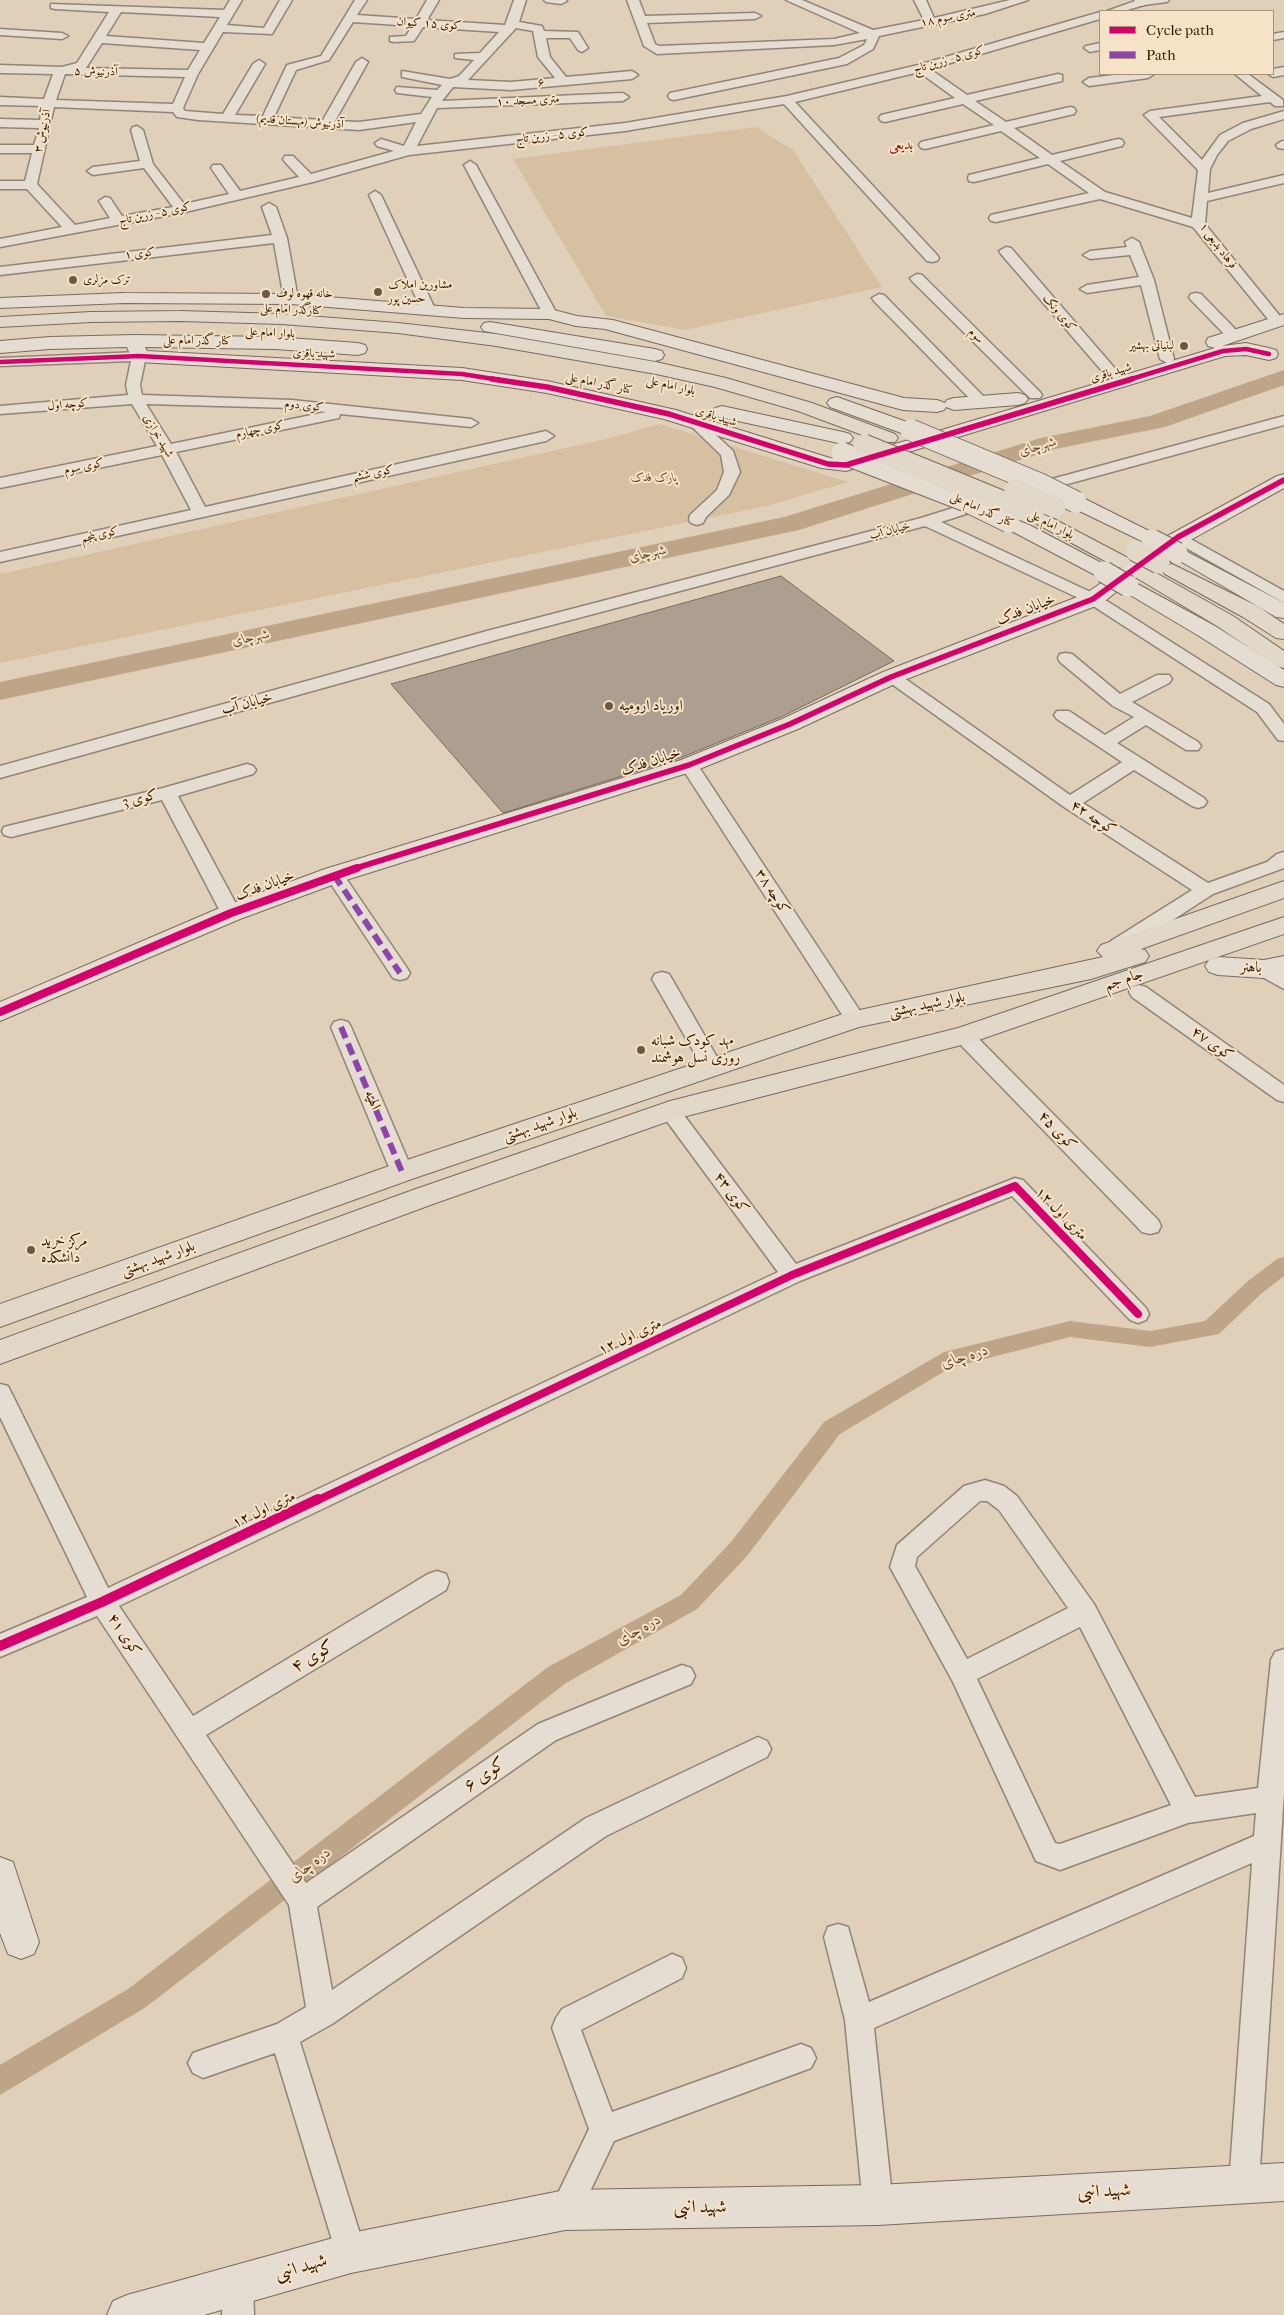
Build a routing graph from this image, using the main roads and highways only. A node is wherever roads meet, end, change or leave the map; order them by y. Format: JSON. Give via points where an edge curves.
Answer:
{"nodes":[{"id":1,"x":0,"y":322,"type":"edge"},
{"id":2,"x":0,"y":334,"type":"edge"},
{"id":3,"x":1128,"y":556,"type":"junction"},
{"id":4,"x":1157,"y":562,"type":"junction"},
{"id":5,"x":1284,"y":633,"type":"edge"},
{"id":6,"x":1284,"y":661,"type":"edge"},
{"id":7,"x":1284,"y":889,"type":"edge"},
{"id":8,"x":1284,"y":909,"type":"edge"},
{"id":9,"x":1284,"y":925,"type":"edge"},
{"id":10,"x":1284,"y":946,"type":"edge"},
{"id":11,"x":1092,"y":980,"type":"junction"},
{"id":12,"x":964,"y":1036,"type":"joint"},
{"id":13,"x":0,"y":1316,"type":"edge"},
{"id":14,"x":0,"y":1352,"type":"edge"}],
"edges":[{"from":1,"to":3,"type":"main road","name":"بلوار امام علی","bridge":true,"via":[[181,316],[282,319],[496,340],[647,366],[719,382],[805,407],[888,438],[1055,507]]},
{"from":2,"to":3,"type":"main road","name":"بلوار امام علی","bridge":true,"via":[[115,329],[259,332],[390,340],[494,353],[645,380],[770,411],[843,445],[864,445]]},
{"from":3,"to":4,"type":"main road","name":"بلوار امام علی","bridge":true},
{"from":4,"to":5,"type":"main road","name":"بلوار امام علی","via":[[1252,612]]},
{"from":4,"to":6,"type":"main road","name":"بلوار امام علی","via":[[1225,621]]},
{"from":7,"to":11,"type":"main road","via":[[1110,950]]},
{"from":8,"to":11,"type":"main road","name":"جام جم"},
{"from":9,"to":11,"type":"main road","name":"جام جم"},
{"from":10,"to":11,"type":"main road","via":[[1139,992]]},
{"from":11,"to":12,"type":"main road","name":"جام جم"},
{"from":11,"to":13,"type":"main road","name":"بلوار شهید بهشتی","via":[[855,1020],[402,1172]]},
{"from":12,"to":14,"type":"main road","name":"بلوار شهید بهشتی","via":[[670,1111],[423,1197]]}]}
